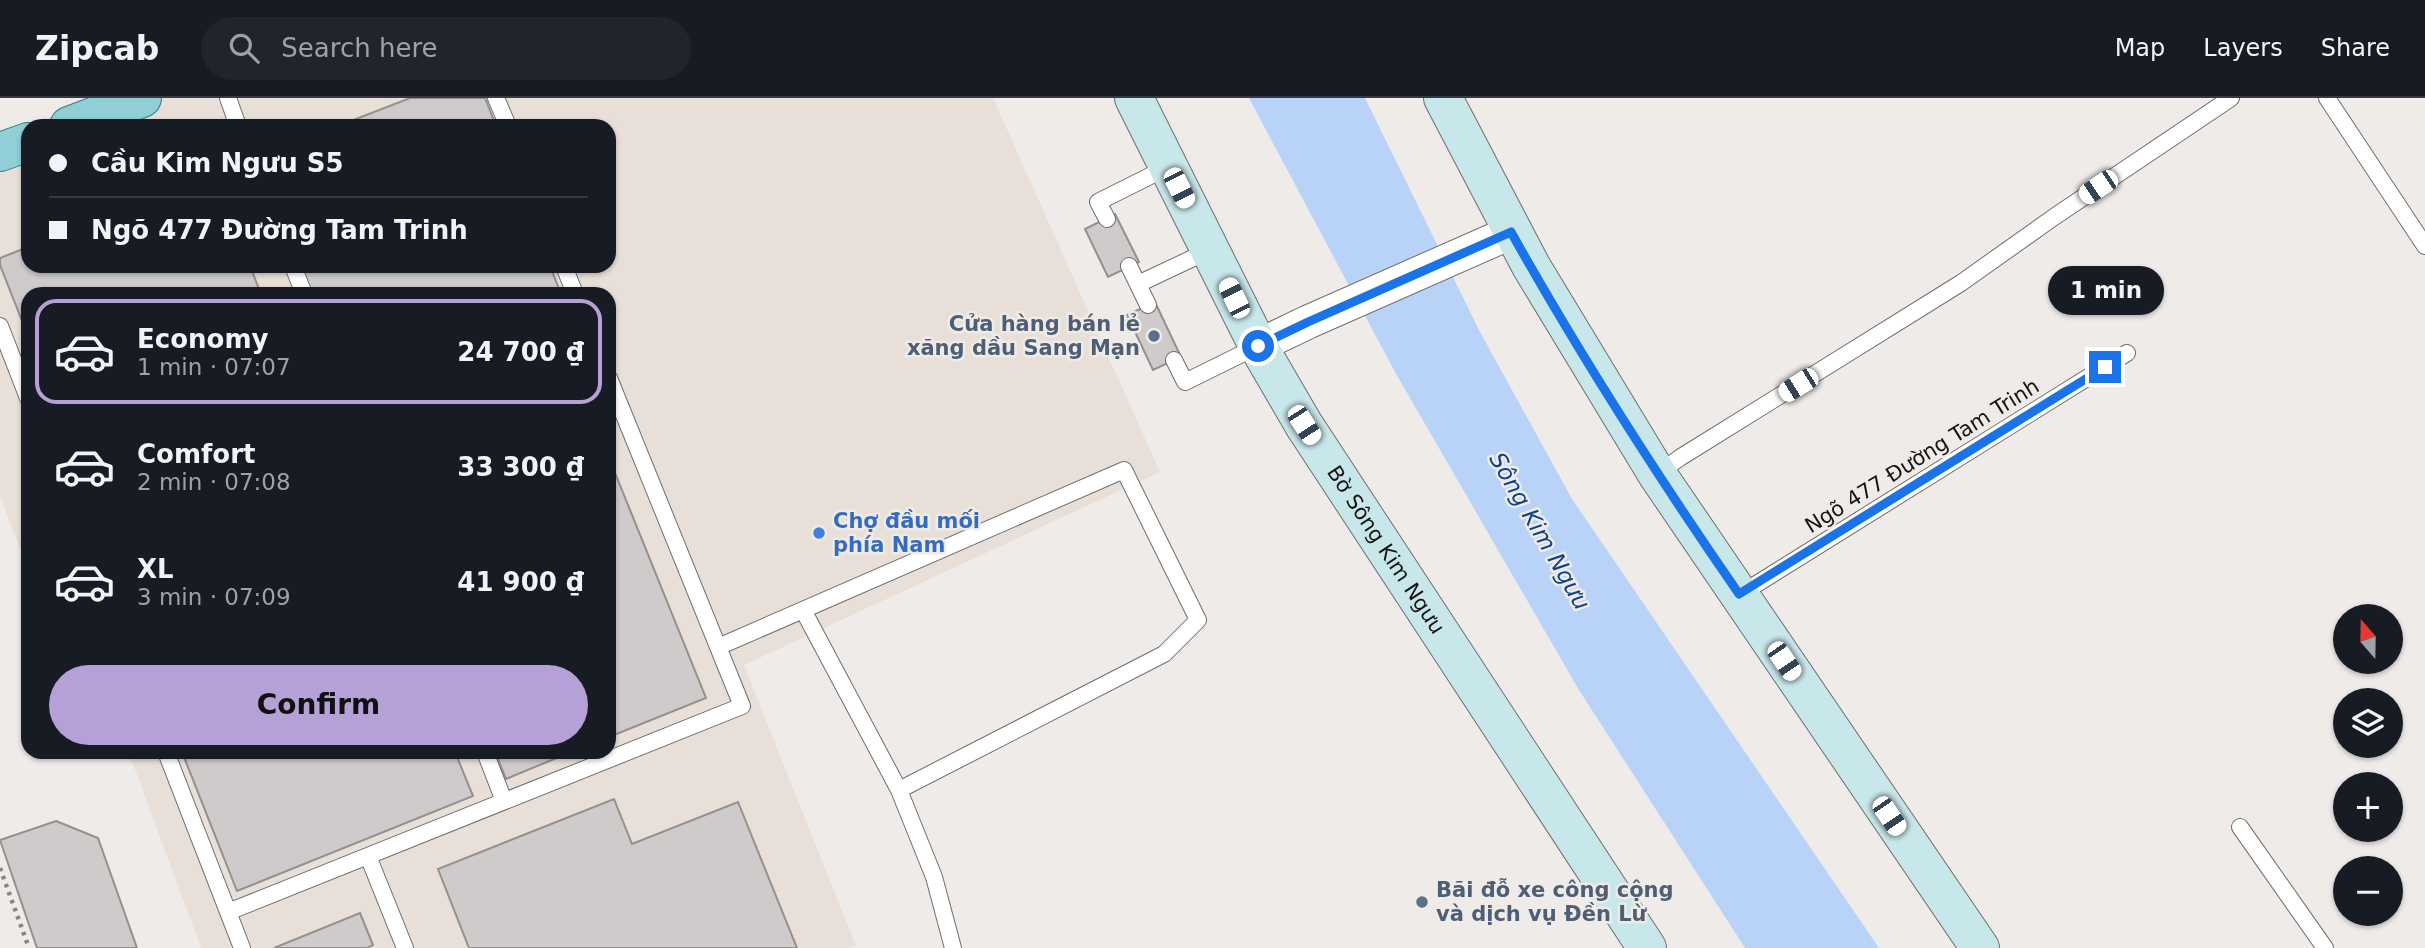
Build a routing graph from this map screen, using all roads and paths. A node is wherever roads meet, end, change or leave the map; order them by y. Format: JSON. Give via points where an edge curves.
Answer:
{"nodes":[{"id":1,"x":142,"y":98,"type":"edge"},
{"id":2,"x":228,"y":98,"type":"edge"},
{"id":3,"x":496,"y":98,"type":"edge"},
{"id":4,"x":1134,"y":98,"type":"edge"},
{"id":5,"x":1443,"y":98,"type":"edge"},
{"id":6,"x":2231,"y":98,"type":"edge"},
{"id":7,"x":2327,"y":98,"type":"edge"},
{"id":8,"x":87,"y":119,"type":"edge"},
{"id":9,"x":236,"y":119,"type":"edge"},
{"id":10,"x":505,"y":119,"type":"edge"},
{"id":11,"x":21,"y":144,"type":"edge"},
{"id":12,"x":0,"y":152,"type":"edge"},
{"id":13,"x":1168,"y":167,"type":"junction"},
{"id":14,"x":1107,"y":219,"type":"dead end"},
{"id":15,"x":1511,"y":232,"type":"junction"},
{"id":16,"x":2425,"y":246,"type":"edge"},
{"id":17,"x":1210,"y":250,"type":"junction"},
{"id":18,"x":1129,"y":266,"type":"dead end"},
{"id":19,"x":1138,"y":284,"type":"junction"},
{"id":20,"x":1148,"y":305,"type":"dead end"},
{"id":21,"x":0,"y":326,"type":"edge"},
{"id":22,"x":1258,"y":346,"type":"junction"},
{"id":23,"x":2127,"y":353,"type":"dead end"},
{"id":24,"x":1174,"y":360,"type":"dead end"},
{"id":25,"x":21,"y":380,"type":"edge"},
{"id":26,"x":616,"y":395,"type":"edge"},
{"id":27,"x":1657,"y":474,"type":"junction"},
{"id":28,"x":1739,"y":594,"type":"junction"},
{"id":29,"x":803,"y":610,"type":"junction"},
{"id":30,"x":718,"y":647,"type":"junction"},
{"id":31,"x":616,"y":756,"type":"edge"},
{"id":32,"x":169,"y":759,"type":"edge"},
{"id":33,"x":488,"y":759,"type":"edge"},
{"id":34,"x":609,"y":759,"type":"edge"},
{"id":35,"x":899,"y":790,"type":"junction"},
{"id":36,"x":504,"y":801,"type":"junction"},
{"id":37,"x":2240,"y":827,"type":"dead end"},
{"id":38,"x":368,"y":856,"type":"junction"},
{"id":39,"x":0,"y":868,"type":"edge"},
{"id":40,"x":228,"y":912,"type":"junction"},
{"id":41,"x":29,"y":948,"type":"edge"},
{"id":42,"x":242,"y":948,"type":"edge"},
{"id":43,"x":405,"y":948,"type":"edge"},
{"id":44,"x":953,"y":948,"type":"edge"},
{"id":45,"x":1647,"y":948,"type":"edge"},
{"id":46,"x":1980,"y":948,"type":"edge"},
{"id":47,"x":2325,"y":948,"type":"edge"}],
"edges":[{"from":1,"to":8,"type":"main road"},
{"from":2,"to":9,"type":"lane"},
{"from":3,"to":10,"type":"lane"},
{"from":4,"to":13,"type":"main road","name":"Bờ Sông Kim Ngưu"},
{"from":5,"to":15,"type":"main road"},
{"from":6,"to":27,"type":"lane","via":[[1961,283]]},
{"from":7,"to":16,"type":"lane"},
{"from":11,"to":12,"type":"main road"},
{"from":13,"to":14,"type":"lane","via":[[1098,202]]},
{"from":13,"to":17,"type":"main road","name":"Bờ Sông Kim Ngưu"},
{"from":15,"to":22,"type":"street"},
{"from":15,"to":27,"type":"main road"},
{"from":17,"to":19,"type":"lane"},
{"from":17,"to":22,"type":"main road","name":"Bờ Sông Kim Ngưu"},
{"from":18,"to":19,"type":"lane"},
{"from":19,"to":20,"type":"lane"},
{"from":21,"to":25,"type":"lane"},
{"from":22,"to":24,"type":"lane","via":[[1185,383]]},
{"from":22,"to":45,"type":"main road","name":"Bờ Sông Kim Ngưu","via":[[1304,425]]},
{"from":23,"to":28,"type":"lane","name":"Ngõ 477 Đường Tam Trinh"},
{"from":26,"to":30,"type":"lane"},
{"from":27,"to":28,"type":"main road"},
{"from":28,"to":46,"type":"main road"},
{"from":29,"to":30,"type":"lane"},
{"from":29,"to":35,"type":"lane"},
{"from":29,"to":35,"type":"lane","via":[[1124,470],[1198,621],[1164,654]]},
{"from":30,"to":31,"type":"lane","via":[[742,706]]},
{"from":32,"to":40,"type":"lane"},
{"from":33,"to":36,"type":"lane"},
{"from":34,"to":36,"type":"lane"},
{"from":35,"to":44,"type":"lane","via":[[934,877]]},
{"from":36,"to":38,"type":"lane"},
{"from":37,"to":47,"type":"lane"},
{"from":38,"to":40,"type":"lane"},
{"from":38,"to":43,"type":"lane"},
{"from":39,"to":41,"type":"path"},
{"from":40,"to":42,"type":"lane"}]}
